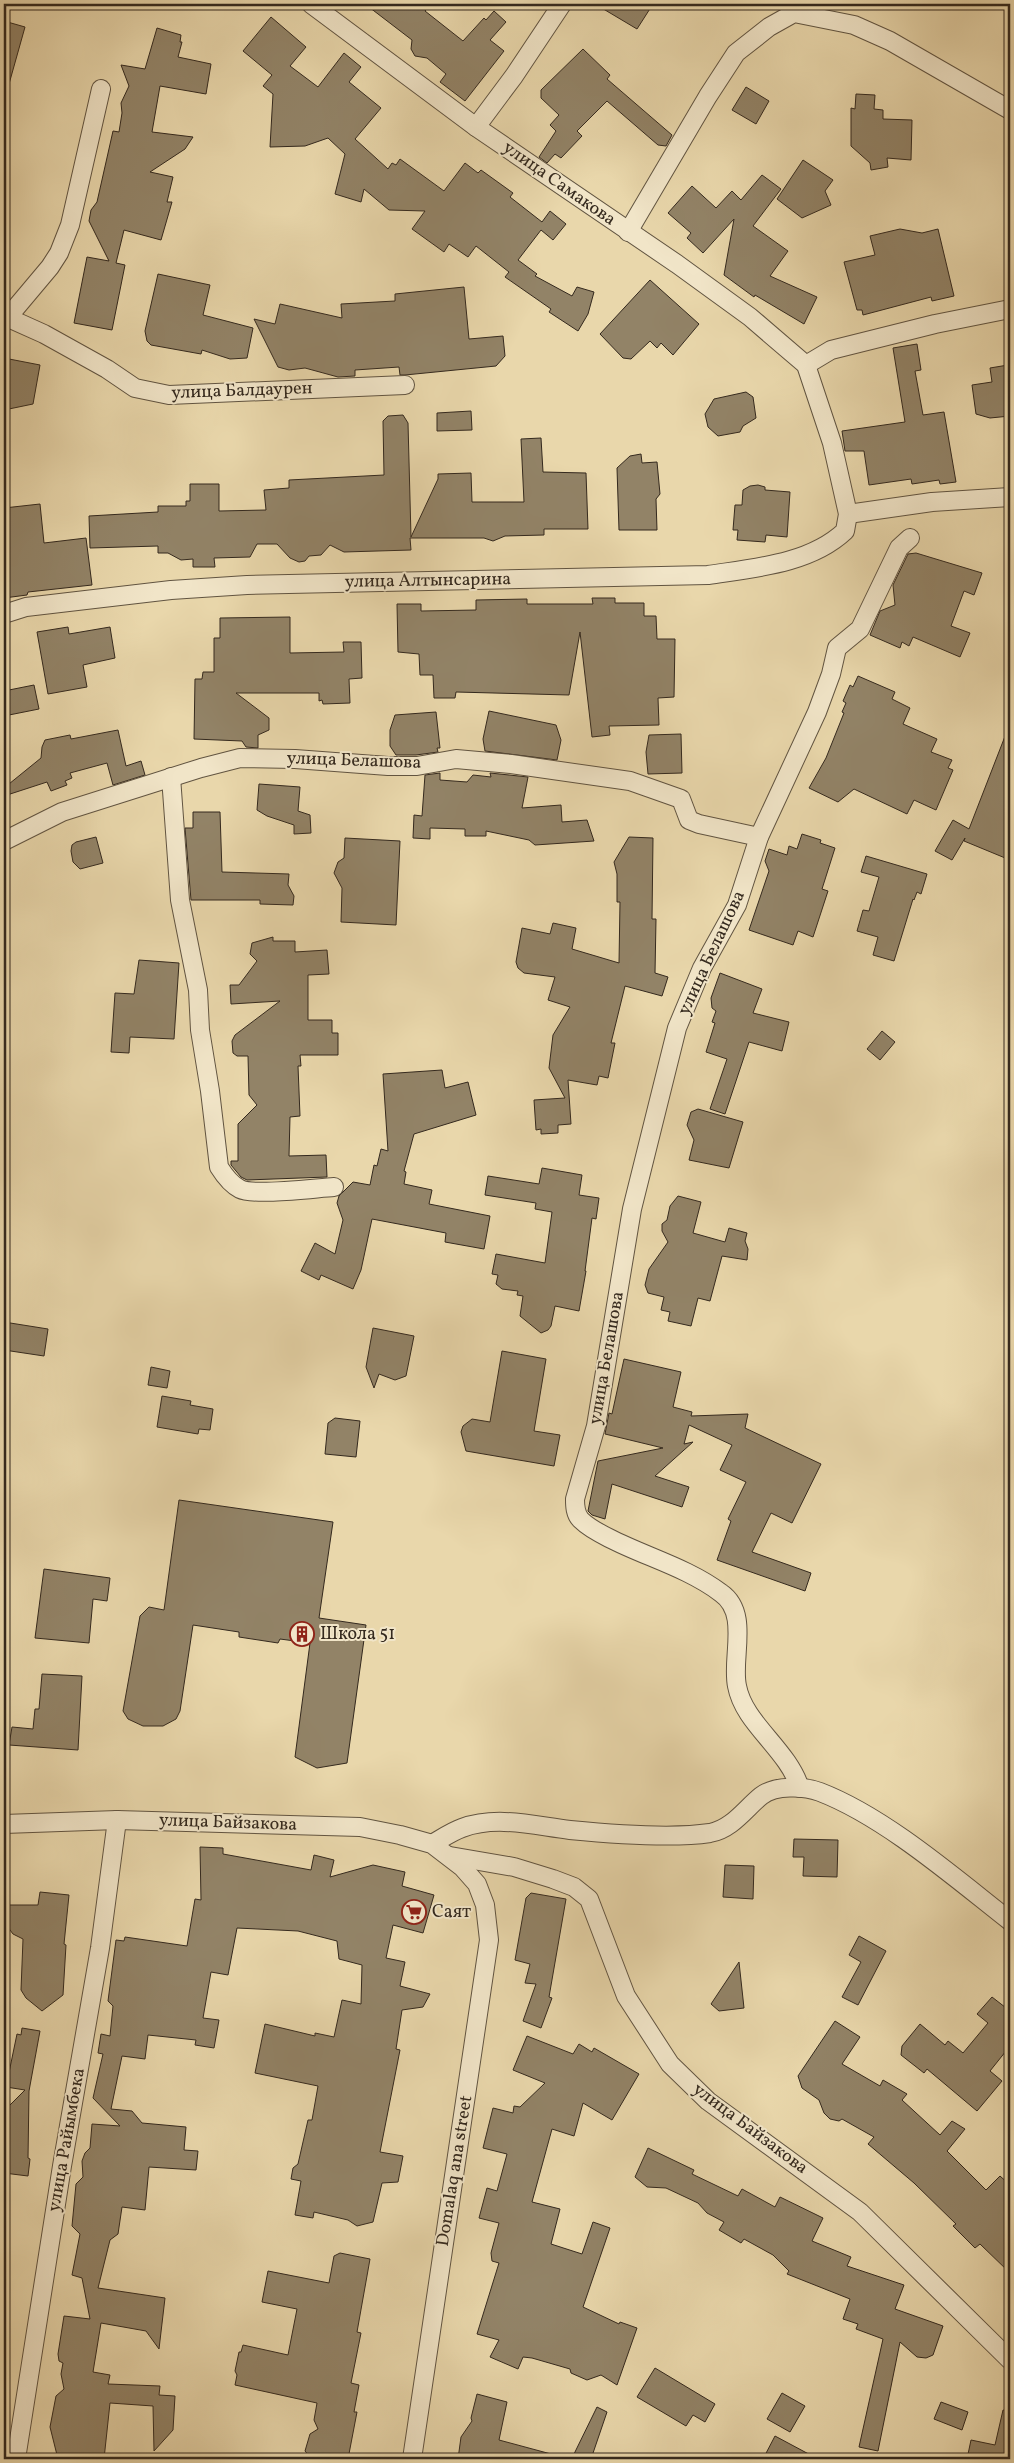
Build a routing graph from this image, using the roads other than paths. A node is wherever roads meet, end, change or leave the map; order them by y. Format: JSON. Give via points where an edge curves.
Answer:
{"nodes":[{"id":1,"x":311,"y":4,"type":"edge"},
{"id":2,"x":562,"y":4,"type":"edge"},
{"id":3,"x":101,"y":89,"type":"dead end"},
{"id":4,"x":1010,"y":110,"type":"edge"},
{"id":5,"x":476,"y":127,"type":"junction"},
{"id":6,"x":628,"y":232,"type":"junction"},
{"id":7,"x":1010,"y":310,"type":"edge"},
{"id":8,"x":6,"y":317,"type":"edge"},
{"id":9,"x":806,"y":365,"type":"junction"},
{"id":10,"x":405,"y":385,"type":"dead end"},
{"id":11,"x":1010,"y":497,"type":"edge"},
{"id":12,"x":847,"y":523,"type":"junction"},
{"id":13,"x":910,"y":538,"type":"dead end"},
{"id":14,"x":4,"y":614,"type":"edge"},
{"id":15,"x":171,"y":778,"type":"junction"},
{"id":16,"x":759,"y":836,"type":"junction"},
{"id":17,"x":4,"y":841,"type":"edge"},
{"id":18,"x":334,"y":1187,"type":"dead end"},
{"id":19,"x":800,"y":1788,"type":"junction"},
{"id":20,"x":117,"y":1820,"type":"junction"},
{"id":21,"x":4,"y":1824,"type":"edge"},
{"id":22,"x":432,"y":1844,"type":"junction"},
{"id":23,"x":448,"y":1855,"type":"junction"},
{"id":24,"x":477,"y":1884,"type":"joint"},
{"id":25,"x":1010,"y":1921,"type":"edge"},
{"id":26,"x":1010,"y":2360,"type":"edge"},
{"id":27,"x":16,"y":2459,"type":"edge"},
{"id":28,"x":412,"y":2459,"type":"edge"}],
"edges":[{"from":1,"to":5,"type":"street","name":"улица Самакова"},
{"from":2,"to":5,"type":"street"},
{"from":3,"to":8,"type":"street","name":"улица Балдаурен","via":[[70,224],[58,253]]},
{"from":4,"to":6,"type":"street","via":[[890,41],[854,25],[794,13],[769,27],[736,53]]},
{"from":5,"to":6,"type":"street","name":"улица Самакова"},
{"from":6,"to":9,"type":"street","name":"улица Самакова","via":[[750,317]]},
{"from":7,"to":9,"type":"street","via":[[935,324],[831,350]]},
{"from":8,"to":10,"type":"street","name":"улица Балдаурен","via":[[52,339],[135,388],[169,395]]},
{"from":9,"to":12,"type":"street","via":[[832,443]]},
{"from":11,"to":12,"type":"street","name":"улица Алтынсарина","via":[[932,502]]},
{"from":12,"to":14,"type":"street","name":"улица Алтынсарина","via":[[821,549],[765,566],[708,575],[247,585],[171,590],[26,607]]},
{"from":13,"to":16,"type":"street","name":"улица Белашова","via":[[899,548],[860,629],[837,648],[817,712]]},
{"from":15,"to":16,"type":"street","name":"улица Белашова","via":[[240,758],[388,766],[417,766],[456,759],[510,764],[630,780],[681,799],[689,820]]},
{"from":15,"to":17,"type":"street","name":"улица Белашова","via":[[62,812]]},
{"from":15,"to":18,"type":"street","via":[[180,900],[198,990],[200,1030],[218,1167],[241,1190]]},
{"from":16,"to":19,"type":"street","name":"улица Белашова","via":[[737,905],[702,968],[677,1028],[632,1208],[596,1426],[575,1509],[579,1519],[592,1529],[635,1552],[702,1580],[724,1594],[733,1606],[738,1648],[736,1686],[745,1708],[795,1772]]},
{"from":19,"to":22,"type":"street","via":[[786,1788],[763,1795],[737,1820],[712,1832],[680,1835],[570,1830],[514,1822],[462,1828]]},
{"from":19,"to":25,"type":"street","via":[[820,1792],[894,1832]]},
{"from":20,"to":21,"type":"street","name":"улица Байзакова"},
{"from":20,"to":22,"type":"street","name":"улица Байзакова","via":[[360,1827]]},
{"from":20,"to":27,"type":"street","name":"улица Райымбека","via":[[100,1948]]},
{"from":22,"to":23,"type":"street","name":"улица Байзакова"},
{"from":23,"to":24,"type":"street","name":"улица Байзакова"},
{"from":23,"to":26,"type":"street","name":"улица Байзакова","via":[[514,1867],[553,1879],[574,1887],[589,1899],[626,1996],[670,2064],[708,2101],[860,2212]]},
{"from":24,"to":28,"type":"street","name":"Domalaq ana street","via":[[485,1905],[488,1940]]}]}
